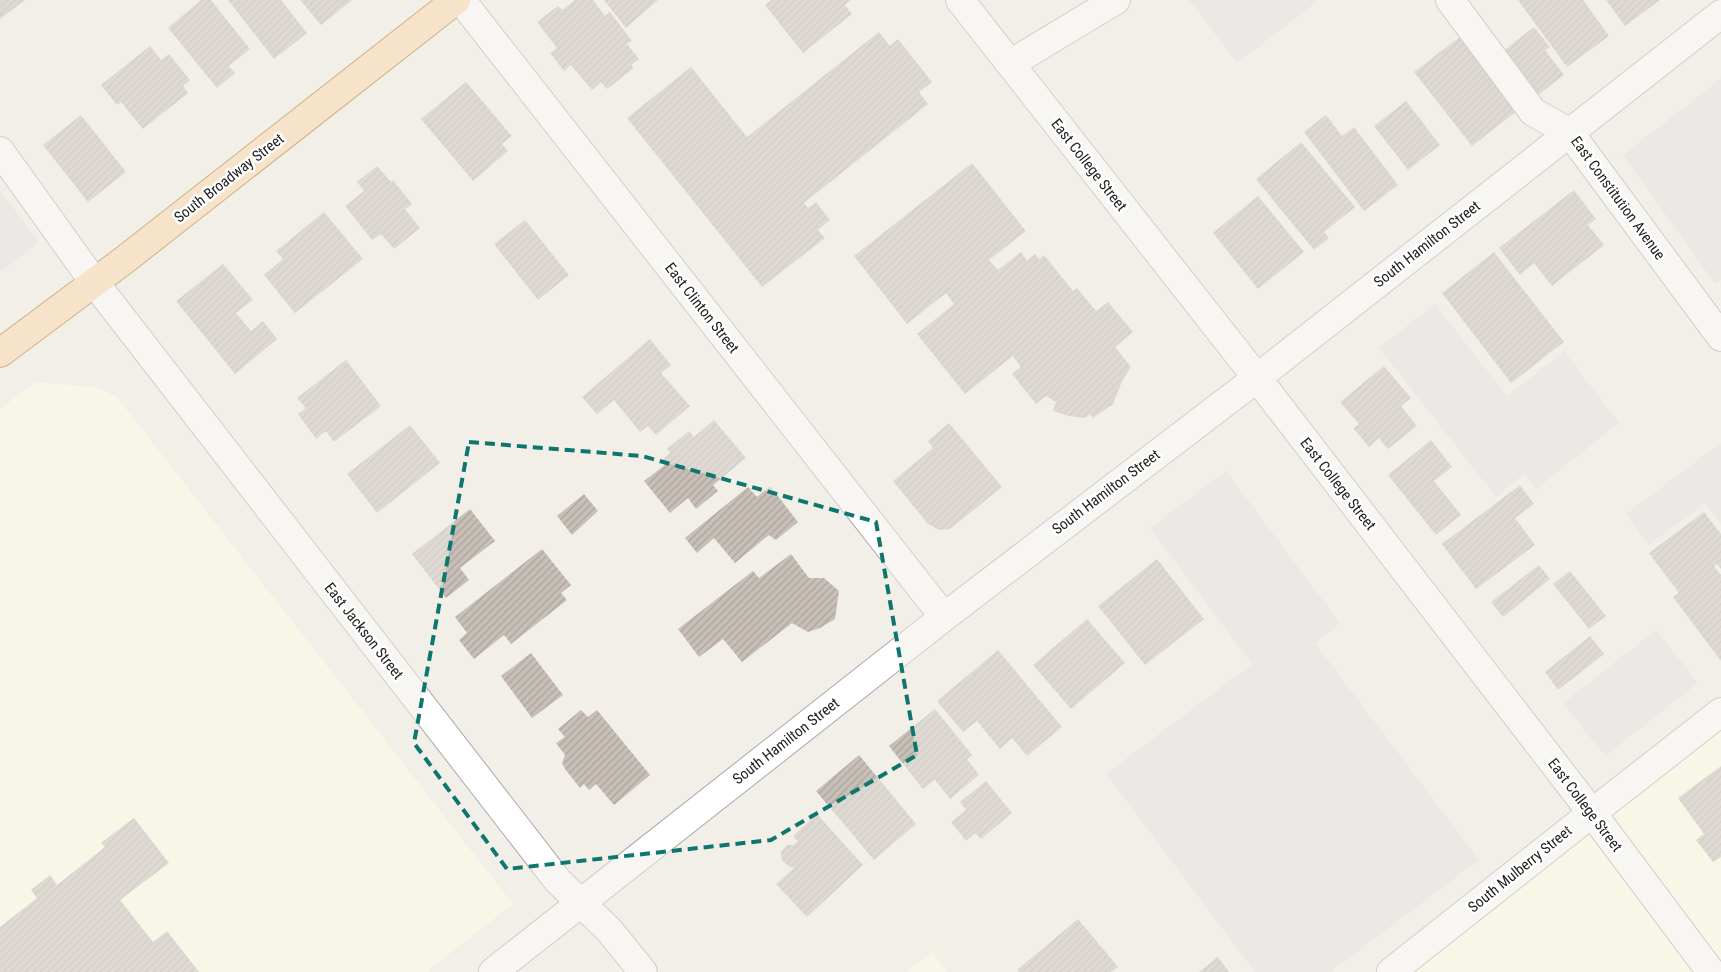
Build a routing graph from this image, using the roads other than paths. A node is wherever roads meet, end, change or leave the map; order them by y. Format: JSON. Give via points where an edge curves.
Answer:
{"nodes":[{"id":1,"x":456,"y":0,"type":"edge"},
{"id":2,"x":461,"y":0,"type":"edge"},
{"id":3,"x":960,"y":0,"type":"edge"},
{"id":4,"x":1116,"y":0,"type":"edge"},
{"id":5,"x":1450,"y":0,"type":"edge"},
{"id":6,"x":1721,"y":14,"type":"edge"},
{"id":7,"x":1010,"y":64,"type":"junction"},
{"id":8,"x":1569,"y":132,"type":"junction"},
{"id":9,"x":0,"y":151,"type":"edge"},
{"id":10,"x":94,"y":282,"type":"junction"},
{"id":11,"x":1721,"y":337,"type":"edge"},
{"id":12,"x":0,"y":353,"type":"edge"},
{"id":13,"x":1257,"y":378,"type":"junction"},
{"id":14,"x":944,"y":617,"type":"junction"},
{"id":15,"x":1721,"y":712,"type":"edge"},
{"id":16,"x":1592,"y":812,"type":"junction"},
{"id":17,"x":581,"y":903,"type":"junction"},
{"id":18,"x":493,"y":972,"type":"edge"},
{"id":19,"x":643,"y":972,"type":"edge"},
{"id":20,"x":1392,"y":972,"type":"edge"},
{"id":21,"x":1711,"y":972,"type":"edge"}],
"edges":[{"from":1,"to":10,"type":"main road","name":"South Broadway Street"},
{"from":2,"to":14,"type":"street","name":"East Clinton Street"},
{"from":3,"to":7,"type":"street","name":"East College Street"},
{"from":4,"to":7,"type":"street"},
{"from":5,"to":8,"type":"street","name":"East Constitution Avenue","via":[[1533,112]]},
{"from":6,"to":8,"type":"street","name":"South Hamilton Street"},
{"from":7,"to":13,"type":"street","name":"East College Street"},
{"from":8,"to":11,"type":"street","name":"East Constitution Avenue"},
{"from":8,"to":13,"type":"street","name":"South Hamilton Street"},
{"from":9,"to":10,"type":"street","name":"East Jackson Street"},
{"from":10,"to":12,"type":"main road","name":"South Broadway Street"},
{"from":10,"to":17,"type":"street","name":"East Jackson Street","via":[[558,881]]},
{"from":13,"to":14,"type":"street","name":"South Hamilton Street"},
{"from":13,"to":16,"type":"street","name":"East College Street"},
{"from":14,"to":17,"type":"street","name":"South Hamilton Street"},
{"from":15,"to":16,"type":"street","name":"South Mulberry Street"},
{"from":16,"to":20,"type":"street","name":"South Mulberry Street"},
{"from":16,"to":21,"type":"street","name":"East College Street"},
{"from":17,"to":18,"type":"street","name":"South Hamilton Street"},
{"from":17,"to":19,"type":"street","name":"East Jackson Street","via":[[609,930]]}]}
